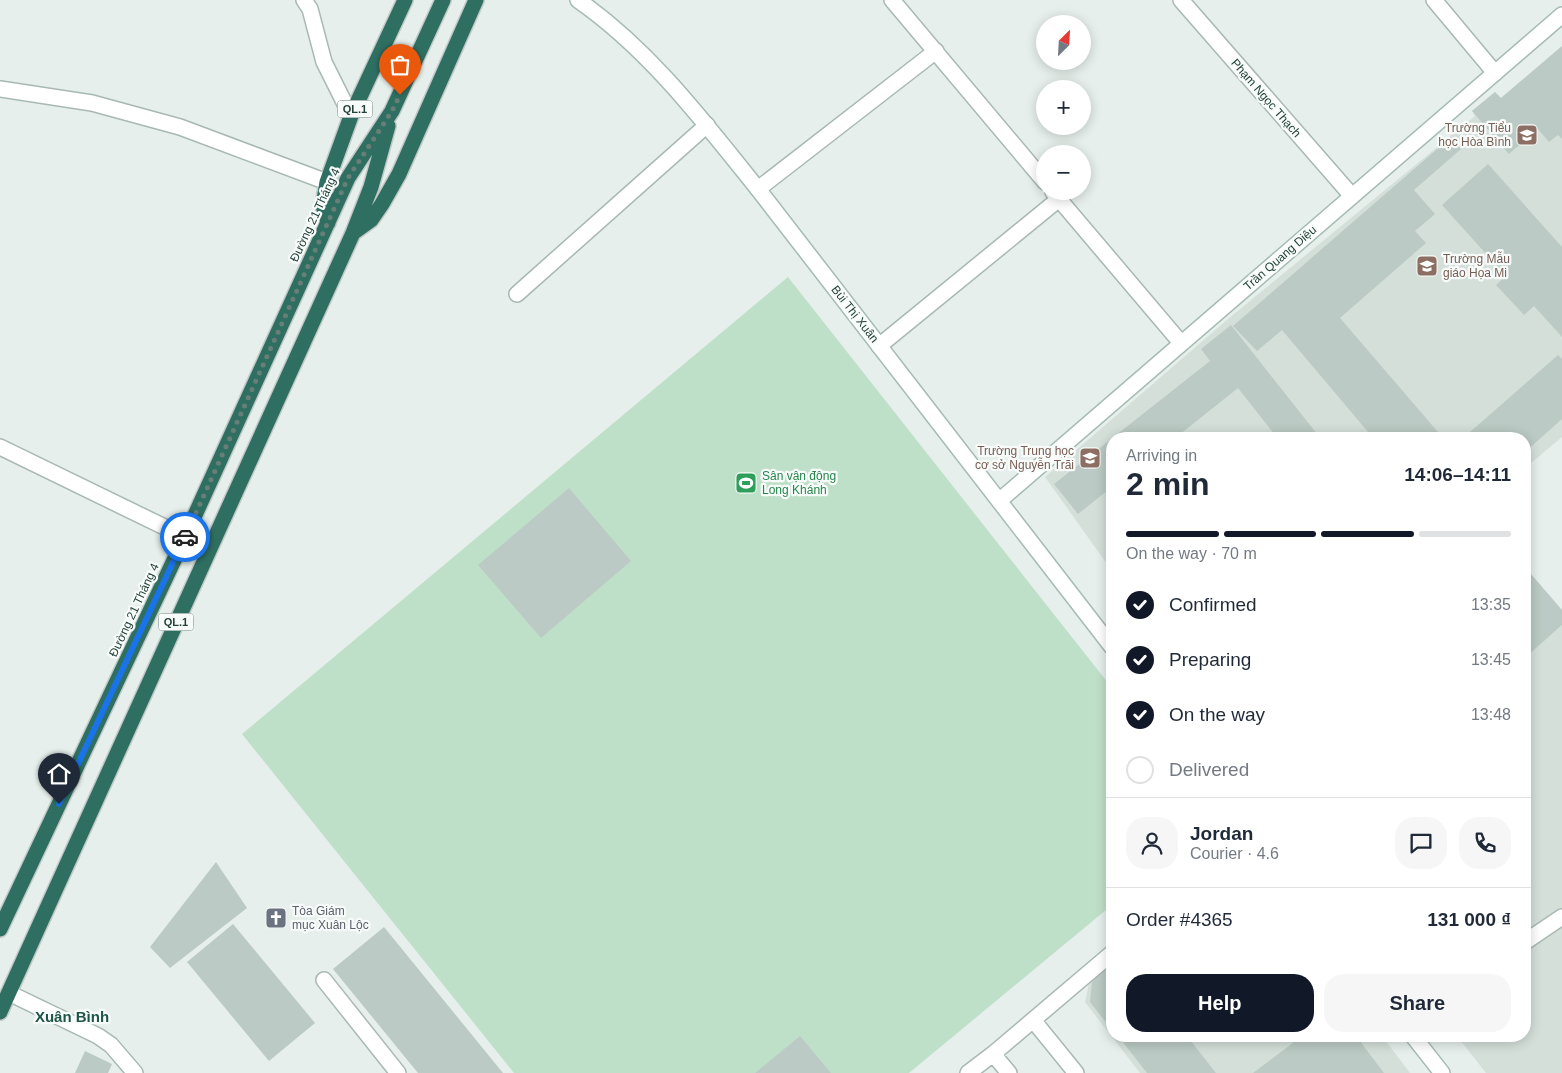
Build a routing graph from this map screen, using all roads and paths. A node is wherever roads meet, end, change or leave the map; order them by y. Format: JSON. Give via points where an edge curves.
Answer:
{"nodes":[{"id":1,"x":304,"y":0,"type":"edge"},
{"id":2,"x":405,"y":0,"type":"edge"},
{"id":3,"x":443,"y":0,"type":"edge"},
{"id":4,"x":476,"y":0,"type":"edge"},
{"id":5,"x":578,"y":0,"type":"edge"},
{"id":6,"x":892,"y":0,"type":"edge"},
{"id":7,"x":1181,"y":0,"type":"edge"},
{"id":8,"x":1434,"y":0,"type":"edge"},
{"id":9,"x":1562,"y":15,"type":"edge"},
{"id":10,"x":936,"y":51,"type":"junction"},
{"id":11,"x":1495,"y":73,"type":"junction"},
{"id":12,"x":0,"y":89,"type":"edge"},
{"id":13,"x":392,"y":111,"type":"junction"},
{"id":14,"x":351,"y":116,"type":"junction"},
{"id":15,"x":707,"y":125,"type":"junction"},
{"id":16,"x":1036,"y":171,"type":"edge"},
{"id":17,"x":327,"y":182,"type":"junction"},
{"id":18,"x":758,"y":189,"type":"junction"},
{"id":19,"x":1352,"y":196,"type":"junction"},
{"id":20,"x":1050,"y":200,"type":"edge"},
{"id":21,"x":1060,"y":200,"type":"edge"},
{"id":22,"x":328,"y":223,"type":"junction"},
{"id":23,"x":352,"y":232,"type":"junction"},
{"id":24,"x":517,"y":294,"type":"dead end"},
{"id":25,"x":1181,"y":344,"type":"junction"},
{"id":26,"x":880,"y":346,"type":"junction"},
{"id":27,"x":0,"y":447,"type":"edge"},
{"id":28,"x":999,"y":501,"type":"junction"},
{"id":29,"x":185,"y":537,"type":"junction"},
{"id":30,"x":1106,"y":639,"type":"edge"},
{"id":31,"x":1562,"y":917,"type":"edge"},
{"id":32,"x":0,"y":929,"type":"edge"},
{"id":33,"x":1531,"y":938,"type":"edge"},
{"id":34,"x":1106,"y":957,"type":"edge"},
{"id":35,"x":324,"y":980,"type":"dead end"},
{"id":36,"x":9,"y":993,"type":"junction"},
{"id":37,"x":0,"y":1012,"type":"edge"},
{"id":38,"x":1033,"y":1020,"type":"junction"},
{"id":39,"x":1418,"y":1042,"type":"edge"},
{"id":40,"x":993,"y":1054,"type":"junction"},
{"id":41,"x":135,"y":1073,"type":"edge"},
{"id":42,"x":398,"y":1073,"type":"edge"},
{"id":43,"x":968,"y":1073,"type":"edge"},
{"id":44,"x":1009,"y":1073,"type":"edge"},
{"id":45,"x":1076,"y":1073,"type":"edge"},
{"id":46,"x":1442,"y":1073,"type":"edge"}],
"edges":[{"from":1,"to":14,"type":"street","via":[[310,9],[324,62]]},
{"from":2,"to":14,"type":"highway","number":"QL.1"},
{"from":3,"to":13,"type":"highway","number":"QL.1"},
{"from":4,"to":23,"type":"highway","via":[[395,181],[371,220]]},
{"from":5,"to":15,"type":"street","name":"Bùi Thị Xuân","via":[[635,46]]},
{"from":6,"to":10,"type":"street"},
{"from":7,"to":19,"type":"street","name":"Phạm Ngọc Thạch"},
{"from":8,"to":11,"type":"street"},
{"from":9,"to":11,"type":"street","name":"Trần Quang Diệu"},
{"from":10,"to":16,"type":"street"},
{"from":10,"to":18,"type":"street"},
{"from":11,"to":19,"type":"street","name":"Trần Quang Diệu"},
{"from":12,"to":17,"type":"street","via":[[92,103],[180,127]]},
{"from":13,"to":22,"type":"highway","name":"Đường 21 Tháng 4","number":"QL.1","via":[[348,178]]},
{"from":13,"to":23,"type":"highway","number":"QL.1","via":[[371,187]]},
{"from":14,"to":17,"type":"highway","number":"QL.1"},
{"from":15,"to":18,"type":"street","name":"Bùi Thị Xuân"},
{"from":15,"to":24,"type":"street"},
{"from":17,"to":22,"type":"highway","number":"QL.1","via":[[324,206]]},
{"from":18,"to":26,"type":"street","name":"Bùi Thị Xuân"},
{"from":19,"to":25,"type":"street","name":"Trần Quang Diệu"},
{"from":20,"to":26,"type":"street"},
{"from":21,"to":25,"type":"street"},
{"from":22,"to":29,"type":"highway","name":"Đường 21 Tháng 4","number":"QL.1"},
{"from":23,"to":36,"type":"highway","number":"QL.1"},
{"from":25,"to":28,"type":"street","name":"Trần Quang Diệu"},
{"from":26,"to":28,"type":"street","name":"Bùi Thị Xuân"},
{"from":27,"to":29,"type":"street"},
{"from":28,"to":30,"type":"street","name":"Bùi Thị Xuân"},
{"from":29,"to":32,"type":"highway","name":"Đường 21 Tháng 4","number":"QL.1"},
{"from":31,"to":33,"type":"street"},
{"from":34,"to":38,"type":"street"},
{"from":35,"to":42,"type":"street"},
{"from":36,"to":37,"type":"highway","number":"QL.1"},
{"from":36,"to":41,"type":"street","via":[[98,1036],[111,1045]]},
{"from":38,"to":40,"type":"street"},
{"from":38,"to":45,"type":"street"},
{"from":39,"to":46,"type":"street"},
{"from":40,"to":43,"type":"street"},
{"from":40,"to":44,"type":"street"}]}
